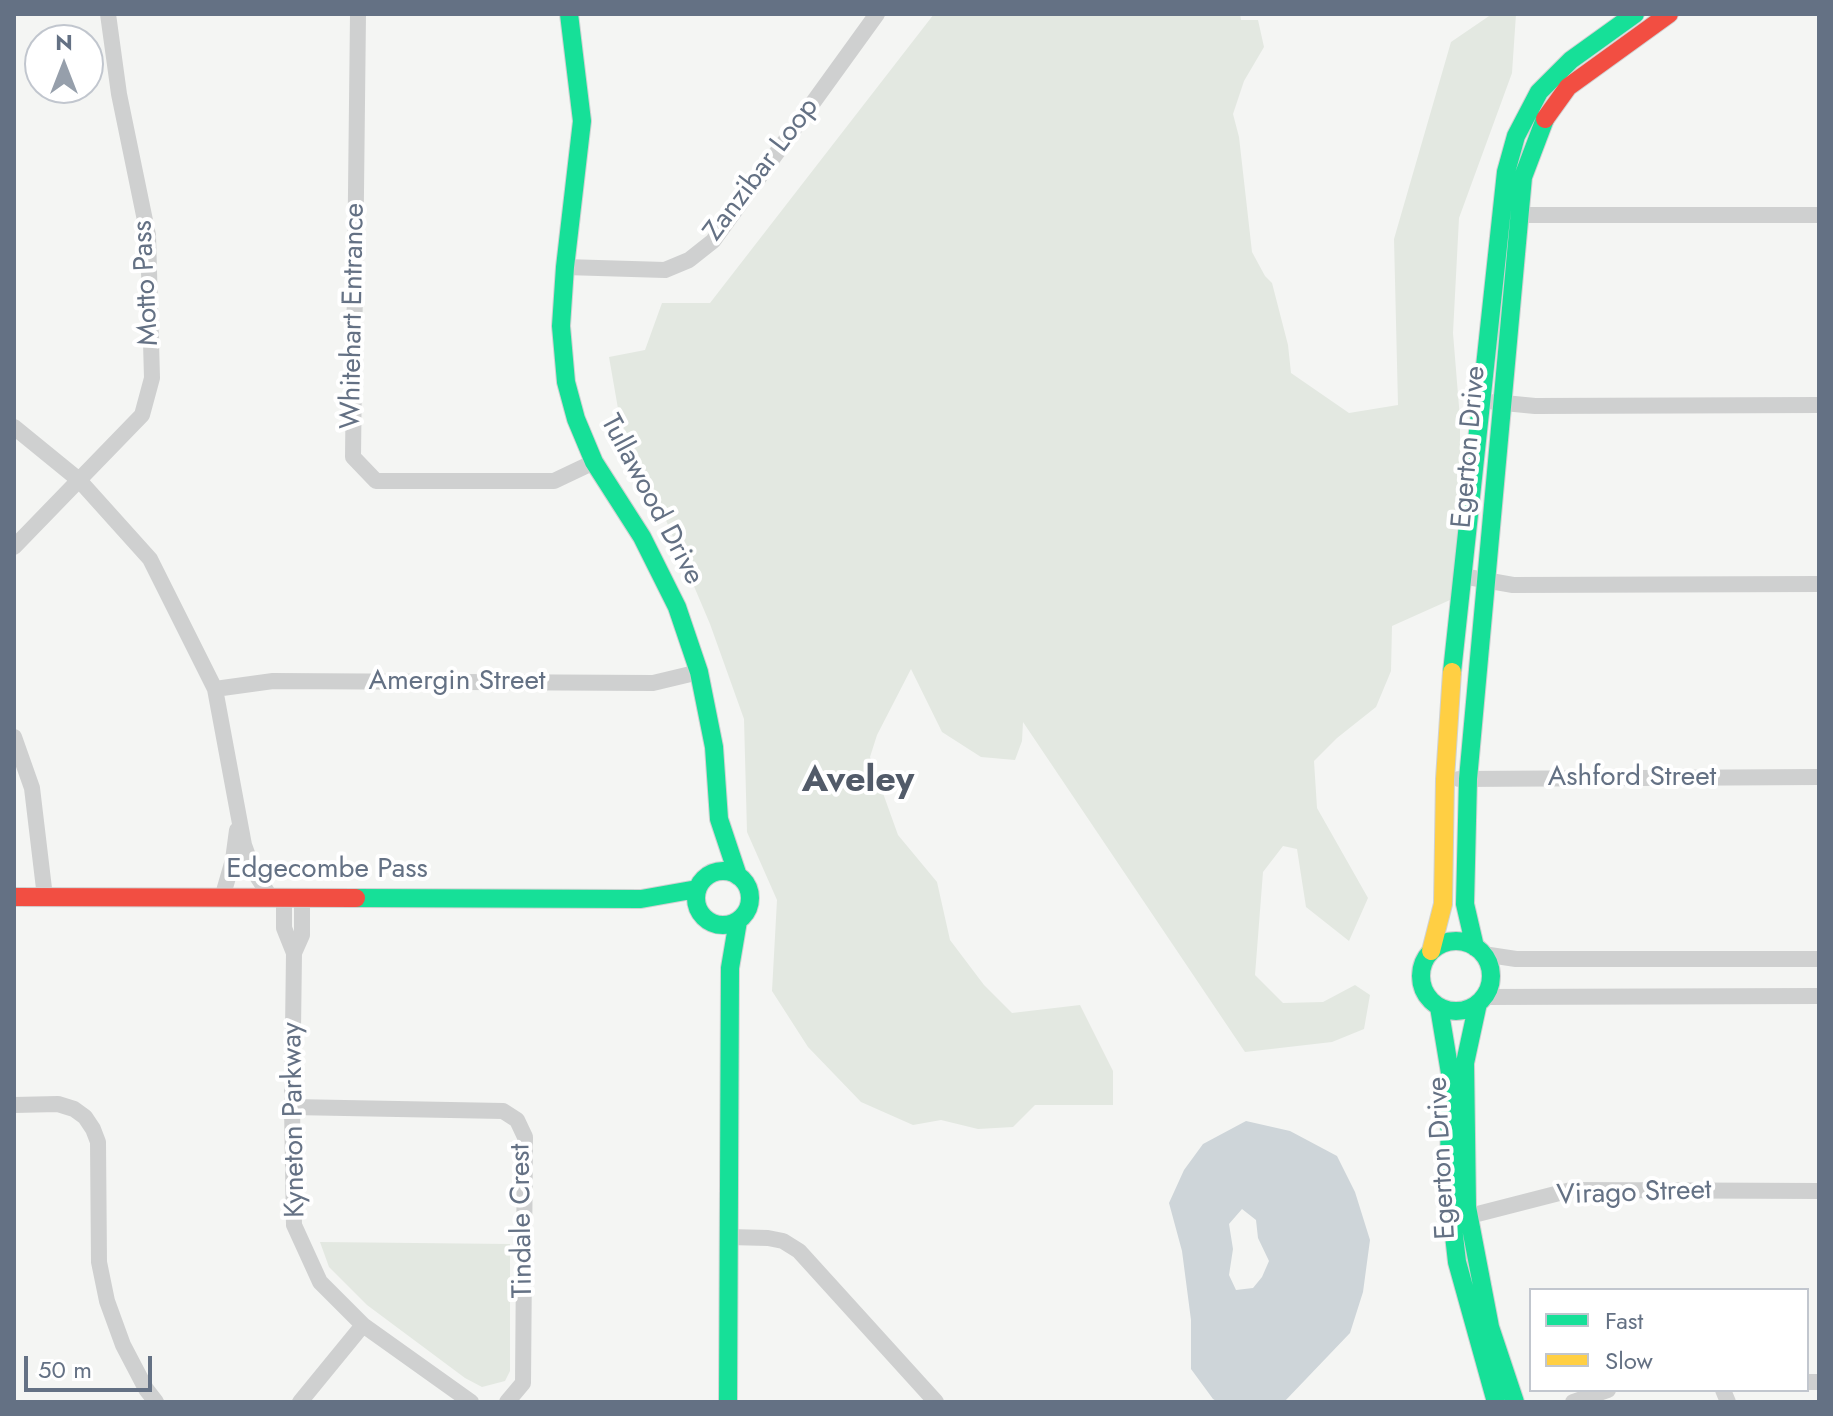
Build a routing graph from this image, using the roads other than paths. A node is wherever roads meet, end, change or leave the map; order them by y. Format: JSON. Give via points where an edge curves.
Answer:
{"nodes":[{"id":1,"x":108,"y":14,"type":"edge"},
{"id":2,"x":358,"y":14,"type":"edge"},
{"id":3,"x":569,"y":14,"type":"edge"},
{"id":4,"x":1635,"y":14,"type":"edge"},
{"id":5,"x":1669,"y":14,"type":"edge"},
{"id":6,"x":872,"y":16,"type":"edge"},
{"id":7,"x":1519,"y":215,"type":"junction"},
{"id":8,"x":1819,"y":215,"type":"edge"},
{"id":9,"x":565,"y":267,"type":"junction"},
{"id":10,"x":1481,"y":400,"type":"junction"},
{"id":11,"x":1502,"y":403,"type":"junction"},
{"id":12,"x":1819,"y":405,"type":"edge"},
{"id":13,"x":14,"y":427,"type":"edge"},
{"id":14,"x":594,"y":462,"type":"junction"},
{"id":15,"x":79,"y":480,"type":"junction"},
{"id":16,"x":14,"y":547,"type":"edge"},
{"id":17,"x":1462,"y":576,"type":"junction"},
{"id":18,"x":1486,"y":581,"type":"junction"},
{"id":19,"x":1819,"y":584,"type":"edge"},
{"id":20,"x":699,"y":672,"type":"junction"},
{"id":21,"x":215,"y":689,"type":"junction"},
{"id":22,"x":14,"y":737,"type":"edge"},
{"id":23,"x":1819,"y":777,"type":"edge"},
{"id":24,"x":1445,"y":779,"type":"junction"},
{"id":25,"x":1468,"y":779,"type":"junction"},
{"id":26,"x":239,"y":817,"type":"junction"},
{"id":27,"x":719,"y":819,"type":"junction"},
{"id":28,"x":710,"y":875,"type":"junction"},
{"id":29,"x":738,"y":876,"type":"junction"},
{"id":30,"x":697,"y":889,"type":"junction"},
{"id":31,"x":14,"y":897,"type":"edge"},
{"id":32,"x":45,"y":897,"type":"junction"},
{"id":33,"x":222,"y":898,"type":"junction"},
{"id":34,"x":286,"y":898,"type":"junction"},
{"id":35,"x":641,"y":899,"type":"junction"},
{"id":36,"x":699,"y":911,"type":"junction"},
{"id":37,"x":738,"y":921,"type":"junction"},
{"id":38,"x":714,"y":924,"type":"junction"},
{"id":39,"x":1479,"y":950,"type":"junction"},
{"id":40,"x":1431,"y":951,"type":"junction"},
{"id":41,"x":1819,"y":959,"type":"edge"},
{"id":42,"x":730,"y":968,"type":"junction"},
{"id":43,"x":1819,"y":996,"type":"edge"},
{"id":44,"x":1481,"y":1000,"type":"junction"},
{"id":45,"x":1439,"y":1007,"type":"junction"},
{"id":46,"x":14,"y":1105,"type":"edge"},
{"id":47,"x":292,"y":1107,"type":"junction"},
{"id":48,"x":1819,"y":1191,"type":"edge"},
{"id":49,"x":1461,"y":1219,"type":"junction"},
{"id":50,"x":729,"y":1237,"type":"junction"},
{"id":51,"x":363,"y":1325,"type":"junction"},
{"id":52,"x":1602,"y":1392,"type":"edge"},
{"id":53,"x":156,"y":1402,"type":"edge"},
{"id":54,"x":300,"y":1402,"type":"edge"},
{"id":55,"x":471,"y":1402,"type":"edge"},
{"id":56,"x":507,"y":1402,"type":"edge"},
{"id":57,"x":728,"y":1402,"type":"edge"},
{"id":58,"x":936,"y":1402,"type":"edge"},
{"id":59,"x":1496,"y":1402,"type":"edge"},
{"id":60,"x":1515,"y":1402,"type":"edge"},
{"id":61,"x":1573,"y":1402,"type":"edge"}],
"edges":[{"from":1,"to":15,"type":"street","name":"Motto Pass","via":[[148,235],[152,378],[142,415]]},
{"from":2,"to":14,"type":"street","name":"Whitehart Entrance","via":[[353,457],[376,481],[554,481]]},
{"from":3,"to":9,"type":"street","name":"Tullawood Drive","via":[[582,121]]},
{"from":4,"to":10,"type":"street","name":"Egerton Drive","via":[[1571,60],[1539,92],[1516,136],[1506,172]]},
{"from":5,"to":7,"type":"street","name":"Egerton Drive","via":[[1568,87],[1542,124],[1523,177]]},
{"from":6,"to":9,"type":"street","name":"Zanzibar Loop","via":[[713,241],[665,270]]},
{"from":7,"to":8,"type":"street"},
{"from":7,"to":11,"type":"street","name":"Egerton Drive"},
{"from":9,"to":14,"type":"street","name":"Tullawood Drive","via":[[561,326],[566,382]]},
{"from":10,"to":11,"type":"street"},
{"from":10,"to":17,"type":"street","name":"Egerton Drive"},
{"from":11,"to":12,"type":"street"},
{"from":11,"to":18,"type":"street","name":"Egerton Drive"},
{"from":13,"to":15,"type":"street"},
{"from":14,"to":20,"type":"street","name":"Tullawood Drive","via":[[642,537],[677,607]]},
{"from":15,"to":16,"type":"street","name":"Motto Pass"},
{"from":15,"to":21,"type":"street","via":[[150,559]]},
{"from":17,"to":18,"type":"street"},
{"from":17,"to":24,"type":"street","name":"Egerton Drive"},
{"from":18,"to":19,"type":"street"},
{"from":18,"to":25,"type":"street","name":"Egerton Drive"},
{"from":20,"to":21,"type":"street","name":"Amergin Street","via":[[653,683],[273,681]]},
{"from":20,"to":27,"type":"street","name":"Tullawood Drive","via":[[714,747]]},
{"from":21,"to":26,"type":"street"},
{"from":22,"to":32,"type":"street","via":[[32,788]]},
{"from":23,"to":25,"type":"street","name":"Ashford Street"},
{"from":24,"to":25,"type":"street","name":"Ashford Street"},
{"from":24,"to":40,"type":"street","name":"Egerton Drive","via":[[1443,904]]},
{"from":25,"to":39,"type":"street","name":"Egerton Drive","via":[[1465,904]]},
{"from":26,"to":33,"type":"street"},
{"from":26,"to":34,"type":"street","via":[[253,870]]},
{"from":27,"to":28,"type":"street","name":"Tullawood Drive"},
{"from":27,"to":29,"type":"street","name":"Tullawood Drive"},
{"from":28,"to":29,"type":"street","via":[[724,871]]},
{"from":28,"to":30,"type":"street"},
{"from":29,"to":37,"type":"street","via":[[750,898]]},
{"from":30,"to":35,"type":"street","name":"Edgecombe Pass"},
{"from":30,"to":36,"type":"street"},
{"from":31,"to":32,"type":"street","name":"Edgecombe Pass"},
{"from":32,"to":33,"type":"street","name":"Edgecombe Pass"},
{"from":33,"to":34,"type":"street","name":"Edgecombe Pass"},
{"from":34,"to":35,"type":"street","name":"Edgecombe Pass"},
{"from":34,"to":47,"type":"street","name":"Kyneton Parkway","via":[[302,935],[294,953]]},
{"from":35,"to":36,"type":"street","name":"Edgecombe Pass"},
{"from":36,"to":38,"type":"street"},
{"from":37,"to":38,"type":"street"},
{"from":37,"to":42,"type":"street"},
{"from":38,"to":42,"type":"street"},
{"from":39,"to":40,"type":"street","via":[[1452,941]]},
{"from":39,"to":41,"type":"street","via":[[1516,959]]},
{"from":39,"to":44,"type":"street","via":[[1491,971]]},
{"from":40,"to":45,"type":"street","via":[[1421,981]]},
{"from":42,"to":50,"type":"street"},
{"from":43,"to":44,"type":"street"},
{"from":44,"to":45,"type":"street","via":[[1459,1011]]},
{"from":44,"to":49,"type":"street","name":"Egerton Drive","via":[[1465,1063]]},
{"from":45,"to":49,"type":"street","name":"Egerton Drive","via":[[1450,1073],[1449,1191]]},
{"from":46,"to":53,"type":"street","via":[[58,1104],[74,1109],[93,1129],[98,1142],[99,1262],[107,1301],[123,1345]]},
{"from":47,"to":51,"type":"street","name":"Kyneton Parkway","via":[[294,1225],[320,1282]]},
{"from":47,"to":56,"type":"street","name":"Tindale Crest","via":[[503,1111],[517,1120],[525,1137],[523,1383]]},
{"from":48,"to":49,"type":"street","name":"Virago Street","via":[[1571,1190]]},
{"from":49,"to":59,"type":"street","name":"Egerton Drive","via":[[1457,1262]]},
{"from":49,"to":60,"type":"street","name":"Egerton Drive"},
{"from":50,"to":57,"type":"street"},
{"from":50,"to":58,"type":"street","via":[[768,1238],[799,1251]]},
{"from":51,"to":54,"type":"street"},
{"from":51,"to":55,"type":"street","name":"Kyneton Parkway"},
{"from":52,"to":61,"type":"street"}]}
